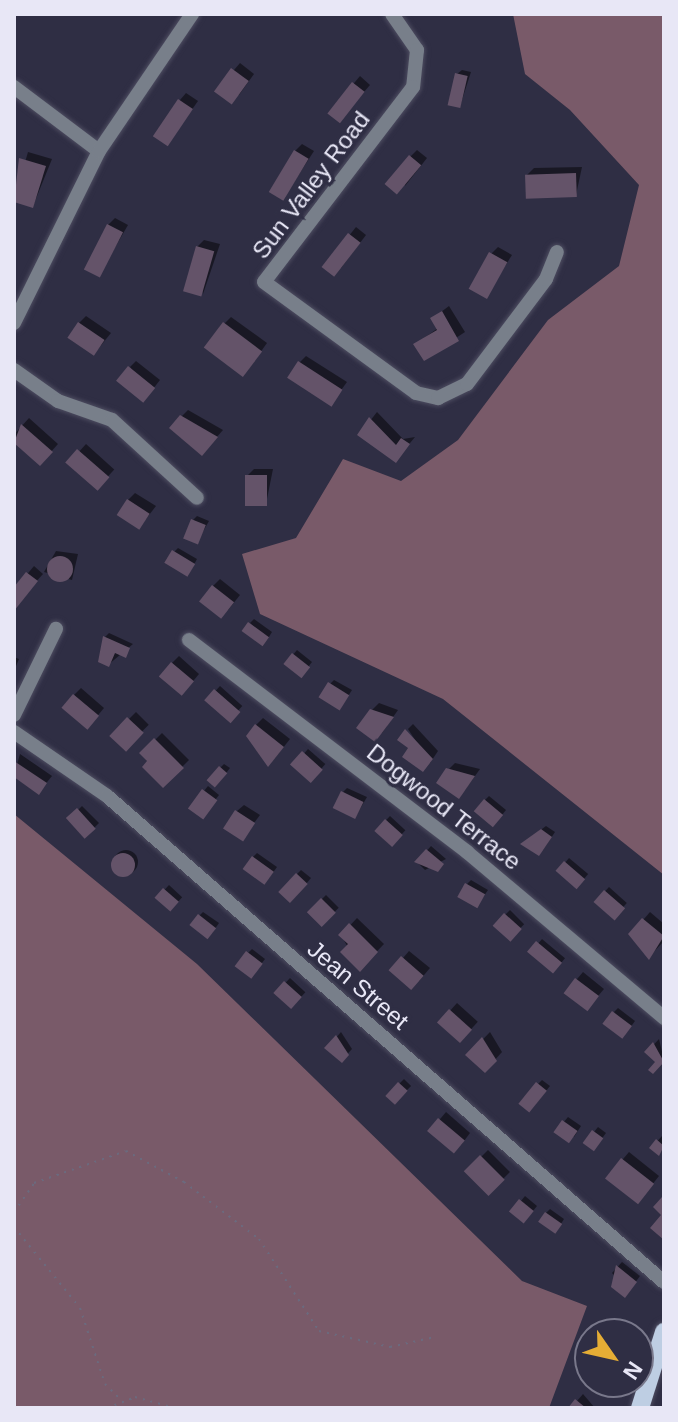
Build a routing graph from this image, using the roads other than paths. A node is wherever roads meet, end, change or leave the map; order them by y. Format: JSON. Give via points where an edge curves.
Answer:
{"nodes":[{"id":1,"x":192,"y":14,"type":"edge"},
{"id":2,"x":392,"y":14,"type":"edge"},
{"id":3,"x":14,"y":87,"type":"edge"},
{"id":4,"x":99,"y":151,"type":"junction"},
{"id":5,"x":557,"y":252,"type":"dead end"},
{"id":6,"x":14,"y":323,"type":"edge"},
{"id":7,"x":14,"y":370,"type":"edge"},
{"id":8,"x":197,"y":498,"type":"dead end"},
{"id":9,"x":56,"y":629,"type":"dead end"},
{"id":10,"x":189,"y":640,"type":"dead end"},
{"id":11,"x":14,"y":715,"type":"edge"},
{"id":12,"x":14,"y":732,"type":"edge"},
{"id":13,"x":664,"y":1018,"type":"edge"},
{"id":14,"x":664,"y":1282,"type":"edge"},
{"id":15,"x":664,"y":1332,"type":"edge"},
{"id":16,"x":644,"y":1406,"type":"edge"}],
"edges":[{"from":1,"to":4,"type":"street"},
{"from":2,"to":5,"type":"street","name":"Sun Valley Road","via":[[417,50],[413,87],[264,282],[416,393],[438,398],[467,384],[546,279]]},
{"from":3,"to":4,"type":"street"},
{"from":4,"to":6,"type":"street"},
{"from":7,"to":8,"type":"street","via":[[58,401],[112,420]]},
{"from":9,"to":11,"type":"street"},
{"from":10,"to":13,"type":"street","name":"Dogwood Terrace","via":[[467,852]]},
{"from":12,"to":14,"type":"street","name":"Jean Street","via":[[107,796]]},
{"from":15,"to":16,"type":"main road"}]}
